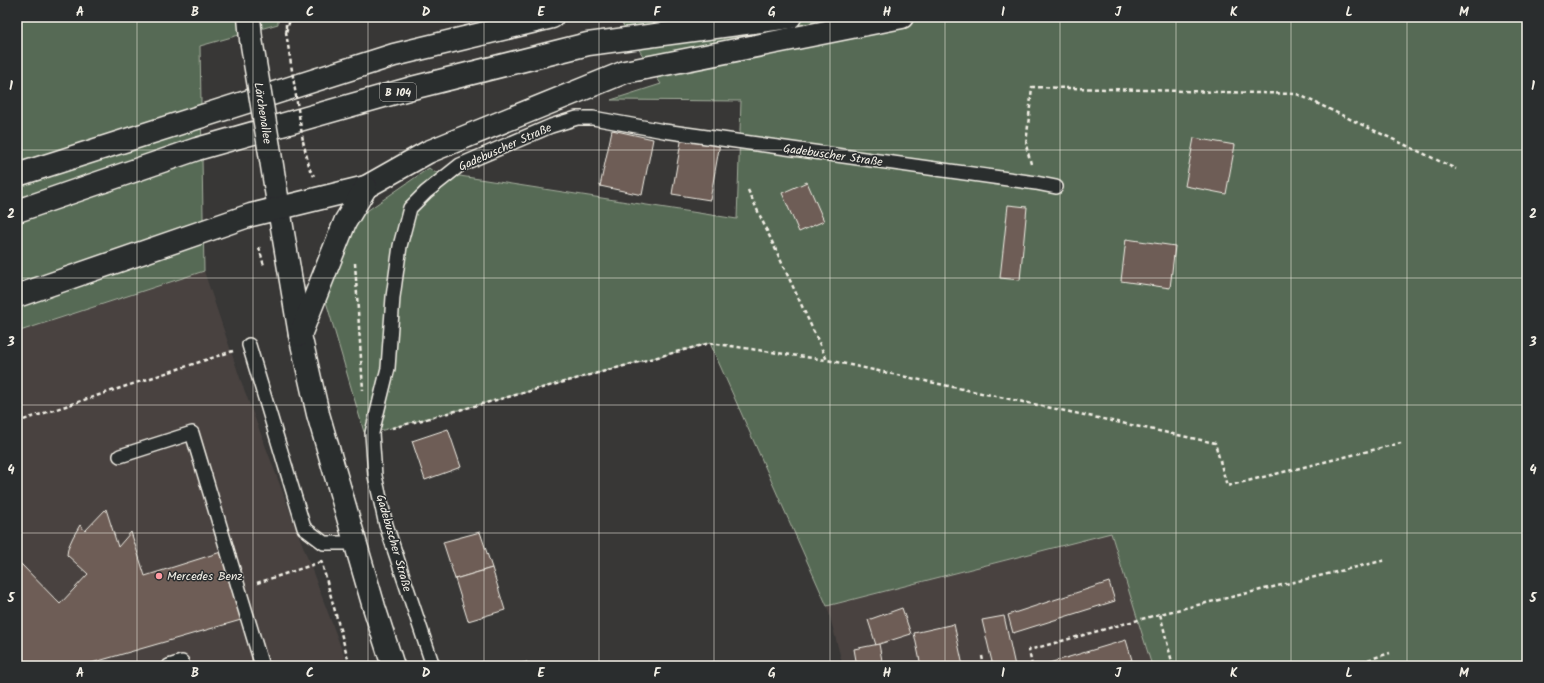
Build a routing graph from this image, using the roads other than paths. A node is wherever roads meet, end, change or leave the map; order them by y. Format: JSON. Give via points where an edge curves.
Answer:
{"nodes":[{"id":1,"x":250,"y":17,"type":"edge"},
{"id":2,"x":552,"y":17,"type":"edge"},
{"id":3,"x":790,"y":17,"type":"edge"},
{"id":4,"x":902,"y":17,"type":"edge"},
{"id":5,"x":17,"y":175,"type":"edge"},
{"id":6,"x":366,"y":187,"type":"junction"},
{"id":7,"x":1056,"y":187,"type":"dead end"},
{"id":8,"x":279,"y":208,"type":"junction"},
{"id":9,"x":17,"y":212,"type":"edge"},
{"id":10,"x":17,"y":296,"type":"edge"},
{"id":11,"x":300,"y":335,"type":"junction"},
{"id":12,"x":249,"y":345,"type":"road end"},
{"id":13,"x":120,"y":456,"type":"dead end"},
{"id":14,"x":356,"y":543,"type":"junction"},
{"id":15,"x":182,"y":662,"type":"dead end"},
{"id":16,"x":169,"y":666,"type":"edge"},
{"id":17,"x":262,"y":666,"type":"edge"},
{"id":18,"x":393,"y":666,"type":"edge"},
{"id":19,"x":433,"y":666,"type":"edge"}],
"edges":[{"from":1,"to":8,"type":"main road","name":"Lärchenallee","bridge":true,"via":[[251,39]]},
{"from":2,"to":5,"type":"main road","via":[[394,55]]},
{"from":3,"to":9,"type":"main road","number":"B 104","via":[[588,44],[420,86],[197,148]]},
{"from":4,"to":6,"type":"main road","via":[[625,72],[428,152]]},
{"from":6,"to":8,"type":"main road"},
{"from":6,"to":11,"type":"main road","via":[[345,222]]},
{"from":7,"to":19,"type":"lane","name":"Gadebuscher Straße","via":[[664,131],[593,118],[577,118],[551,126],[460,165],[410,208],[400,246],[388,368],[372,433],[375,476],[386,525]]},
{"from":8,"to":10,"type":"main road","via":[[251,215]]},
{"from":8,"to":11,"type":"main road"},
{"from":11,"to":14,"type":"main road","via":[[318,414]]},
{"from":12,"to":14,"type":"lane","via":[[304,528],[324,543]]},
{"from":13,"to":17,"type":"lane","via":[[192,433]]},
{"from":14,"to":18,"type":"main road"},
{"from":15,"to":16,"type":"lane"}]}
